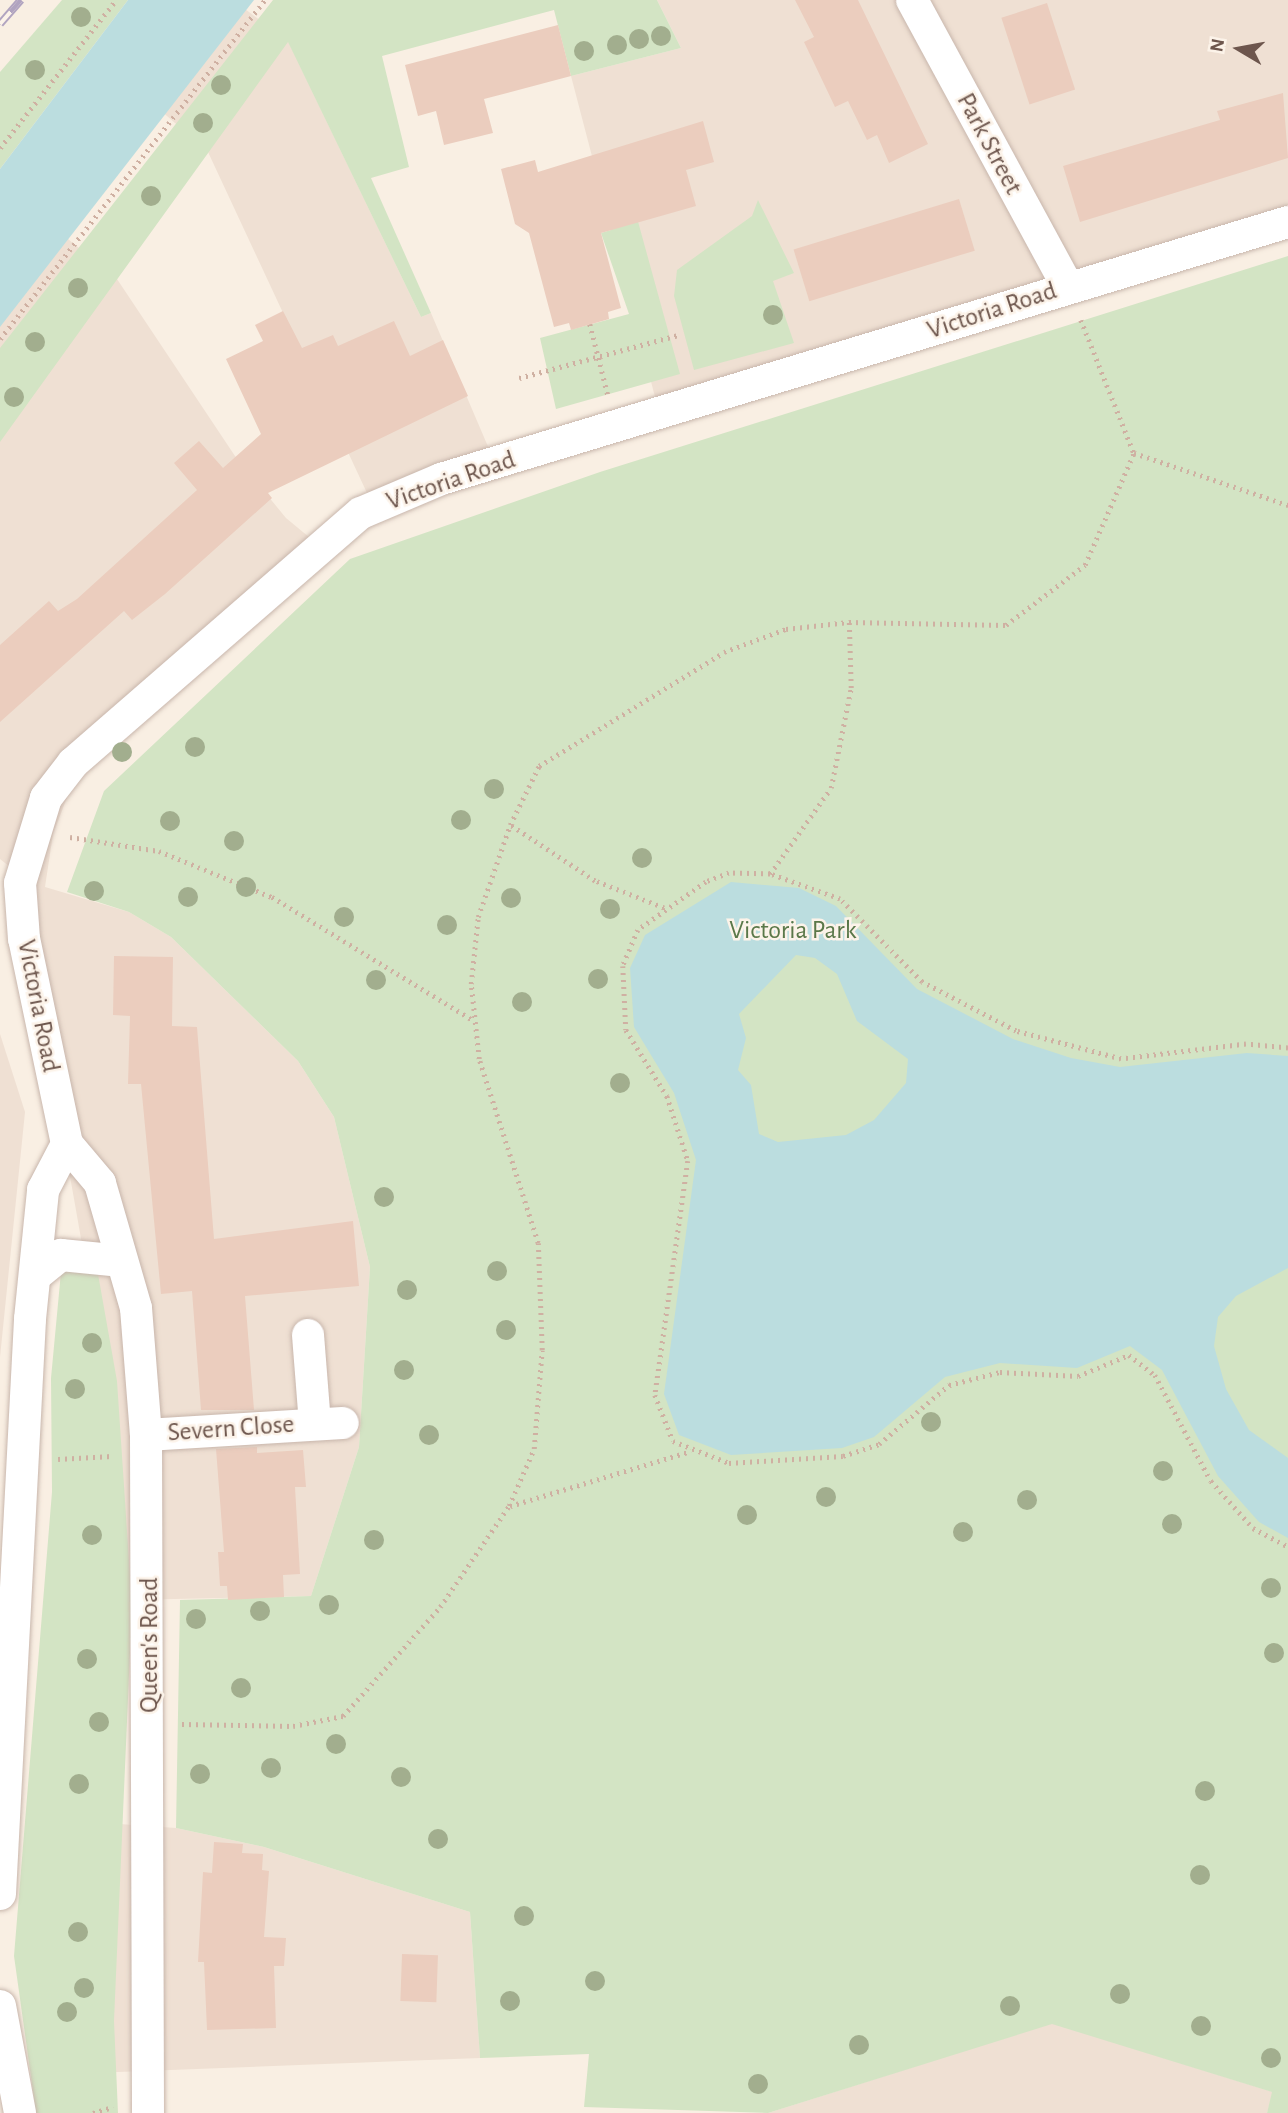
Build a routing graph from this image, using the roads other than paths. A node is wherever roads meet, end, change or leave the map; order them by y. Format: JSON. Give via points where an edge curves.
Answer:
{"nodes":[{"id":1,"x":912,"y":0,"type":"edge"},
{"id":2,"x":1288,"y":222,"type":"edge"},
{"id":3,"x":1068,"y":287,"type":"junction"},
{"id":4,"x":10,"y":880,"type":"edge"},
{"id":5,"x":67,"y":1144,"type":"junction"},
{"id":6,"x":100,"y":1183,"type":"joint"},
{"id":7,"x":122,"y":1261,"type":"junction"},
{"id":8,"x":36,"y":1275,"type":"junction"},
{"id":9,"x":308,"y":1335,"type":"dead end"},
{"id":10,"x":146,"y":1435,"type":"junction"},
{"id":11,"x":11,"y":1526,"type":"edge"},
{"id":12,"x":0,"y":1894,"type":"edge"},
{"id":13,"x":0,"y":2006,"type":"edge"},
{"id":14,"x":20,"y":2113,"type":"edge"},
{"id":15,"x":148,"y":2113,"type":"edge"}],
"edges":[{"from":1,"to":3,"type":"street","name":"Park Street"},
{"from":2,"to":3,"type":"street","name":"Victoria Road"},
{"from":3,"to":4,"type":"street","name":"Victoria Road","via":[[441,479],[361,513],[72,763],[46,798]]},
{"from":4,"to":5,"type":"street","name":"Victoria Road"},
{"from":5,"to":6,"type":"street","name":"Victoria Road"},
{"from":5,"to":8,"type":"street","via":[[43,1190]]},
{"from":6,"to":7,"type":"street","name":"Queen's Road"},
{"from":7,"to":8,"type":"street","via":[[61,1255]]},
{"from":7,"to":10,"type":"street","name":"Queen's Road","via":[[136,1308]]},
{"from":8,"to":11,"type":"street","via":[[26,1460]]},
{"from":9,"to":10,"type":"street","name":"Severn Close","via":[[329,1423]]},
{"from":10,"to":15,"type":"street","name":"Queen's Road"},
{"from":11,"to":12,"type":"street"},
{"from":13,"to":14,"type":"street"}]}
